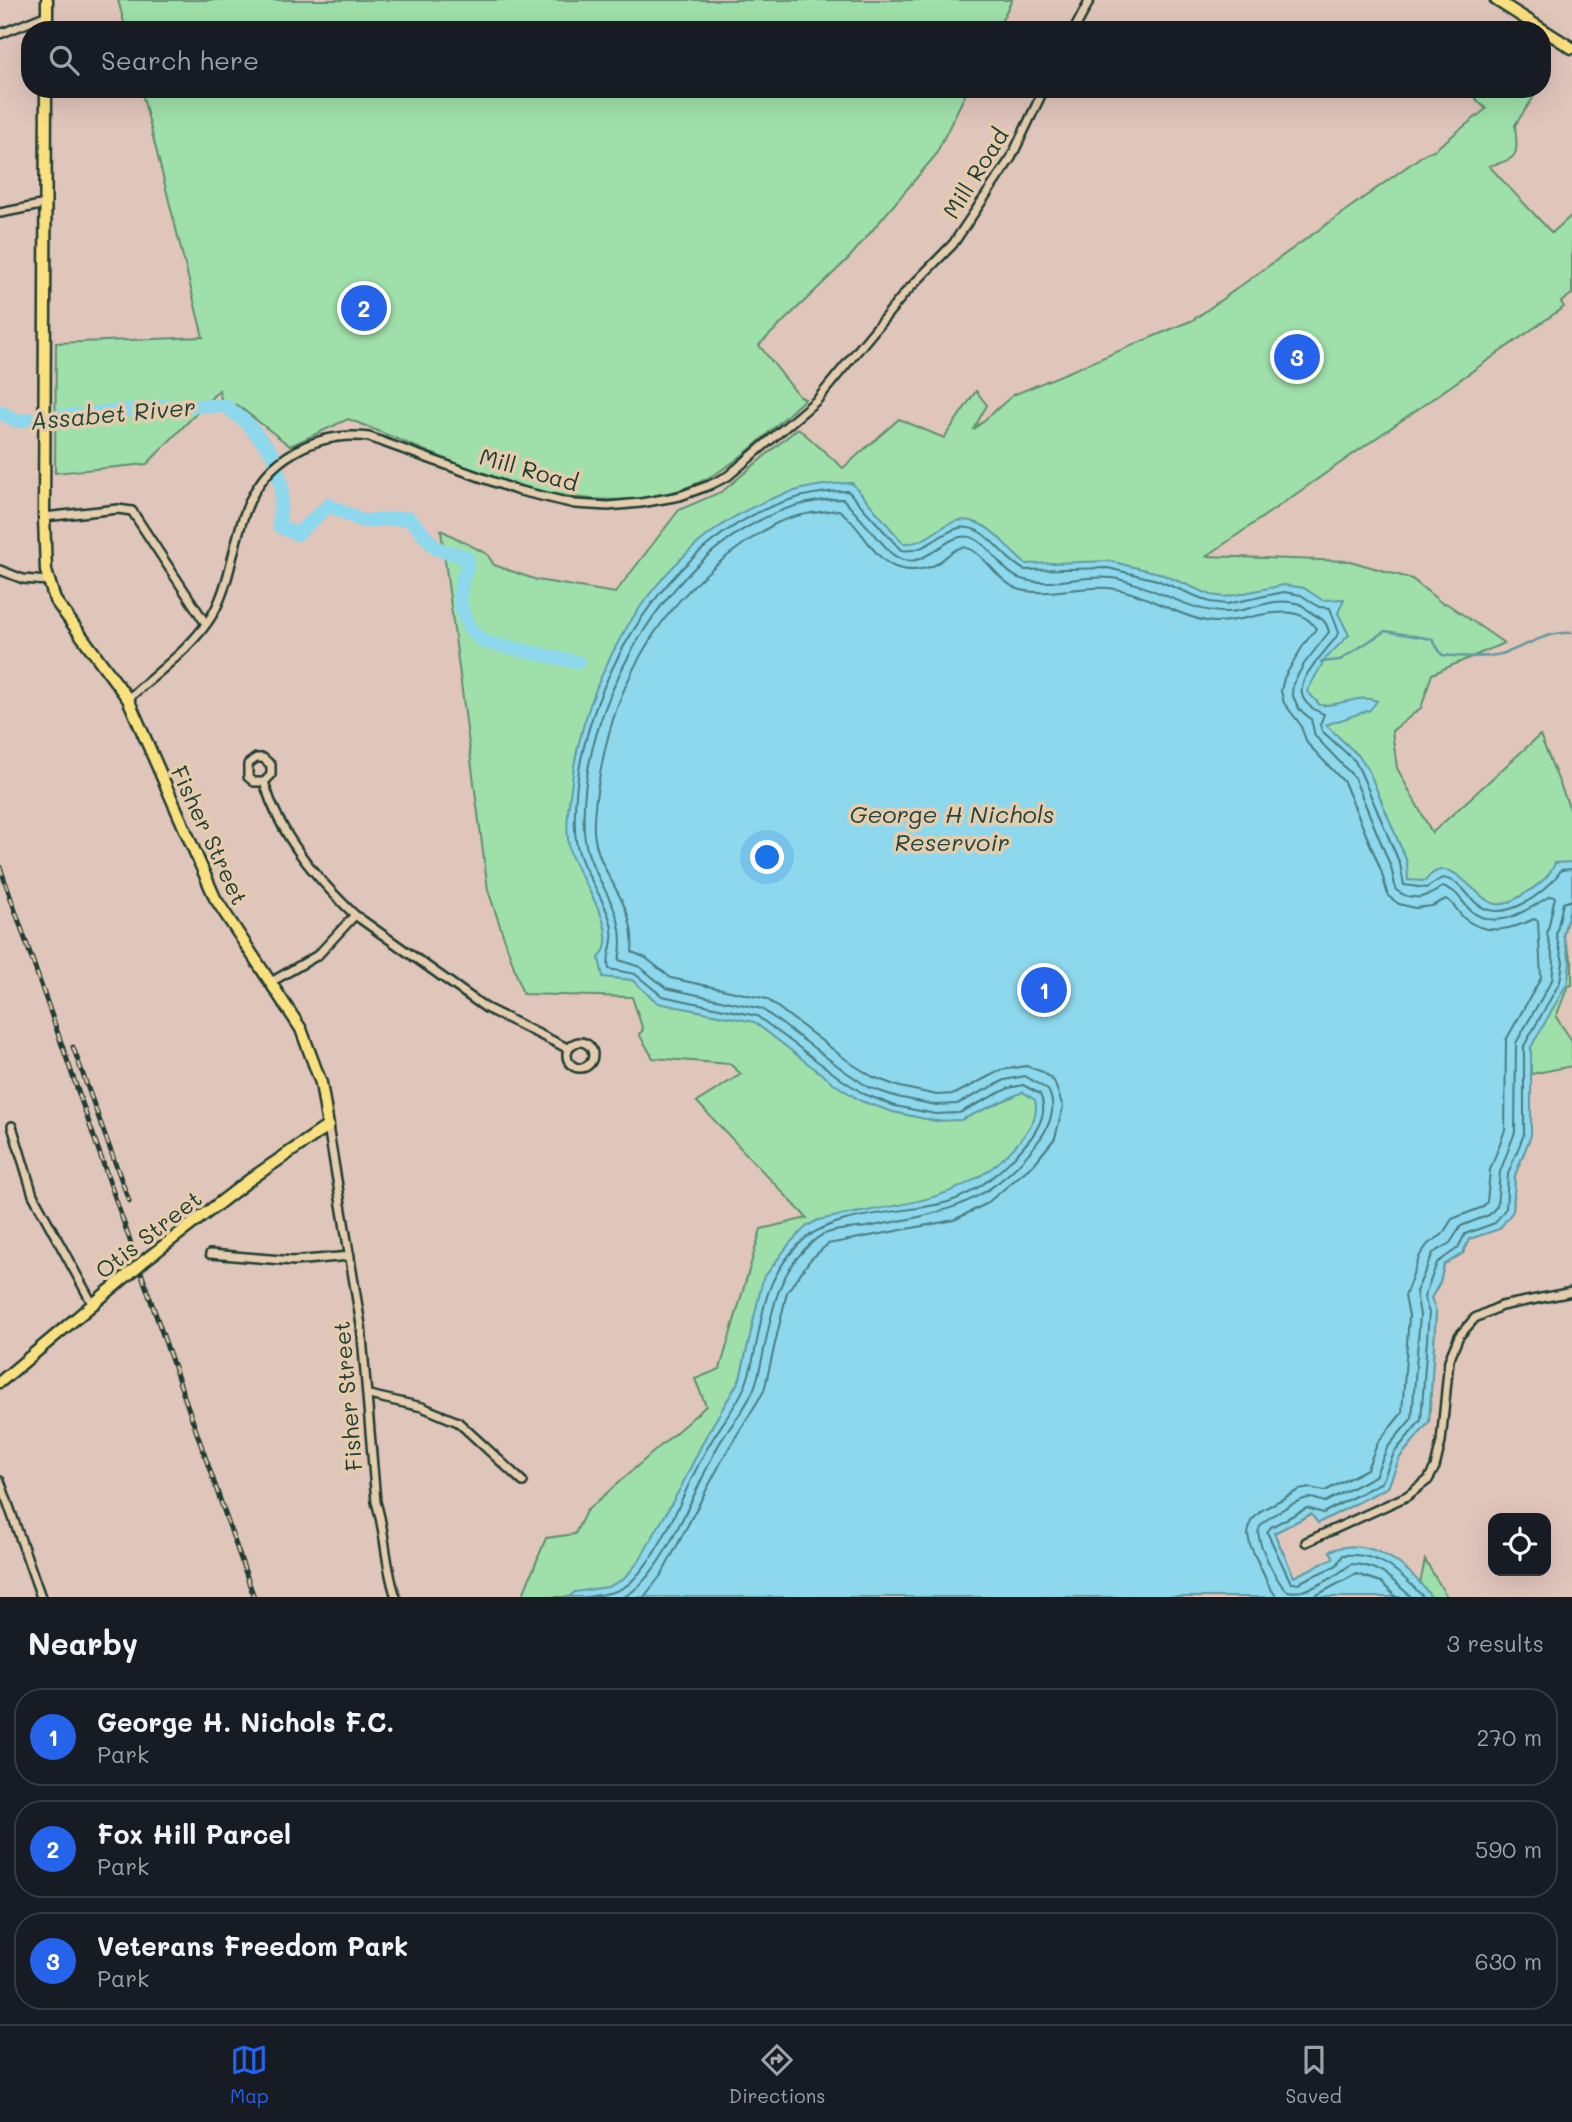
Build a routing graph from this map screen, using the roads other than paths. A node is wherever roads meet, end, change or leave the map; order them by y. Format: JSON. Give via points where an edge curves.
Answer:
{"nodes":[{"id":1,"x":47,"y":0,"type":"edge"},
{"id":2,"x":1090,"y":0,"type":"edge"},
{"id":3,"x":1496,"y":0,"type":"edge"},
{"id":4,"x":47,"y":15,"type":"junction"},
{"id":5,"x":32,"y":21,"type":"edge"},
{"id":6,"x":47,"y":21,"type":"edge"},
{"id":7,"x":1079,"y":21,"type":"edge"},
{"id":8,"x":1529,"y":21,"type":"edge"},
{"id":9,"x":21,"y":26,"type":"edge"},
{"id":10,"x":0,"y":34,"type":"edge"},
{"id":11,"x":1551,"y":35,"type":"edge"},
{"id":12,"x":1572,"y":48,"type":"edge"},
{"id":13,"x":46,"y":98,"type":"edge"},
{"id":14,"x":1040,"y":98,"type":"edge"},
{"id":15,"x":46,"y":204,"type":"junction"},
{"id":16,"x":0,"y":213,"type":"edge"},
{"id":17,"x":44,"y":517,"type":"junction"},
{"id":18,"x":0,"y":570,"type":"edge"},
{"id":19,"x":47,"y":581,"type":"junction"},
{"id":20,"x":206,"y":624,"type":"junction"},
{"id":21,"x":128,"y":699,"type":"junction"},
{"id":22,"x":264,"y":782,"type":"dead end"},
{"id":23,"x":355,"y":915,"type":"junction"},
{"id":24,"x":271,"y":982,"type":"junction"},
{"id":25,"x":569,"y":1049,"type":"dead end"},
{"id":26,"x":328,"y":1125,"type":"junction"},
{"id":27,"x":12,"y":1126,"type":"dead end"},
{"id":28,"x":210,"y":1254,"type":"dead end"},
{"id":29,"x":350,"y":1256,"type":"junction"},
{"id":30,"x":1572,"y":1292,"type":"edge"},
{"id":31,"x":92,"y":1303,"type":"junction"},
{"id":32,"x":0,"y":1382,"type":"edge"},
{"id":33,"x":369,"y":1395,"type":"junction"},
{"id":34,"x":0,"y":1481,"type":"edge"},
{"id":35,"x":523,"y":1482,"type":"dead end"},
{"id":36,"x":1306,"y":1542,"type":"dead end"},
{"id":37,"x":41,"y":1597,"type":"edge"},
{"id":38,"x":396,"y":1597,"type":"edge"}],
"edges":[{"from":1,"to":4,"type":"main road"},
{"from":2,"to":7,"type":"street"},
{"from":3,"to":8,"type":"main road"},
{"from":4,"to":5,"type":"street"},
{"from":4,"to":6,"type":"main road"},
{"from":9,"to":10,"type":"street"},
{"from":11,"to":12,"type":"main road"},
{"from":13,"to":15,"type":"main road","name":"Fisher Street"},
{"from":14,"to":20,"type":"street","name":"Mill Road","via":[[1010,158],[953,244],[905,293],[817,400],[710,485],[660,500],[597,506],[516,490],[369,437],[322,439],[290,454],[257,488],[242,521],[221,597]]},
{"from":15,"to":16,"type":"street"},
{"from":15,"to":17,"type":"main road","name":"Fisher Street"},
{"from":17,"to":19,"type":"main road","name":"Fisher Street"},
{"from":17,"to":20,"type":"street","via":[[132,511]]},
{"from":18,"to":19,"type":"street","via":[[23,579]]},
{"from":19,"to":21,"type":"main road","name":"Fisher Street","via":[[65,617]]},
{"from":20,"to":21,"type":"street","name":"Mill Road"},
{"from":21,"to":24,"type":"main road","name":"Fisher Street","via":[[215,898]]},
{"from":22,"to":23,"type":"street","via":[[297,852]]},
{"from":23,"to":24,"type":"street","via":[[318,955]]},
{"from":23,"to":25,"type":"street","via":[[486,1008]]},
{"from":24,"to":26,"type":"main road","name":"Fisher Street","via":[[308,1046]]},
{"from":26,"to":29,"type":"street","name":"Fisher Street"},
{"from":26,"to":31,"type":"main road","name":"Otis Street","bridge":true,"via":[[241,1186]]},
{"from":27,"to":31,"type":"street","via":[[33,1195]]},
{"from":28,"to":29,"type":"street","via":[[294,1261]]},
{"from":29,"to":33,"type":"street","name":"Fisher Street"},
{"from":30,"to":36,"type":"street","via":[[1501,1306],[1475,1318],[1459,1336],[1449,1360],[1441,1442],[1428,1480],[1407,1496]]},
{"from":31,"to":32,"type":"main road","name":"Otis Street"},
{"from":33,"to":35,"type":"street","via":[[422,1407],[458,1422]]},
{"from":33,"to":38,"type":"street","name":"Fisher Street","via":[[371,1466]]},
{"from":34,"to":37,"type":"street"}]}
